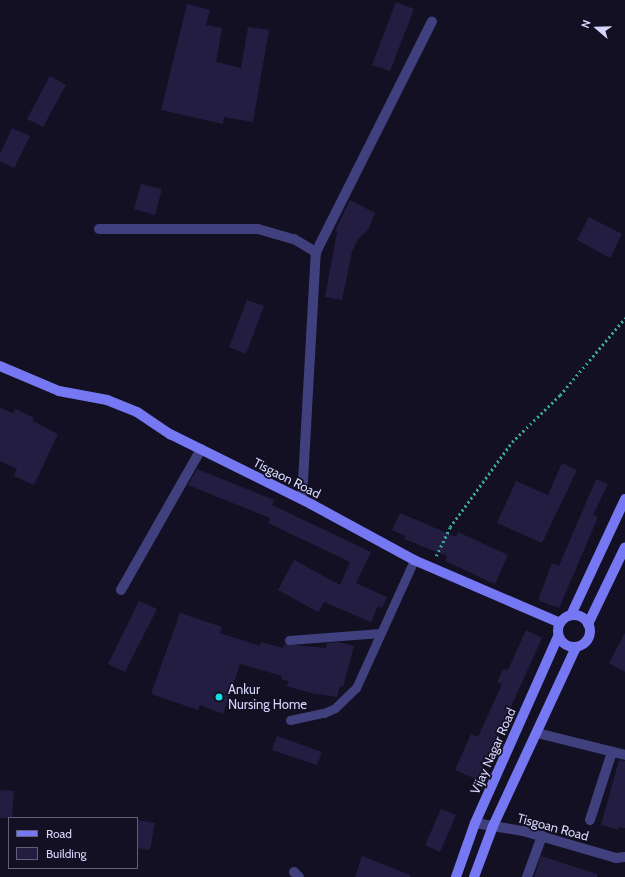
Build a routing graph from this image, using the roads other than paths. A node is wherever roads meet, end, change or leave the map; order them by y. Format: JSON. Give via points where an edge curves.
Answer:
{"nodes":[{"id":1,"x":432,"y":21,"type":"dead end"},
{"id":2,"x":99,"y":229,"type":"dead end"},
{"id":3,"x":316,"y":252,"type":"junction"},
{"id":4,"x":0,"y":366,"type":"edge"},
{"id":5,"x":201,"y":449,"type":"junction"},
{"id":6,"x":302,"y":499,"type":"junction"},
{"id":7,"x":625,"y":499,"type":"edge"},
{"id":8,"x":625,"y":547,"type":"edge"},
{"id":9,"x":414,"y":560,"type":"junction"},
{"id":10,"x":121,"y":590,"type":"dead end"},
{"id":11,"x":570,"y":615,"type":"junction"},
{"id":12,"x":560,"y":623,"type":"junction"},
{"id":13,"x":588,"y":624,"type":"junction"},
{"id":14,"x":381,"y":633,"type":"junction"},
{"id":15,"x":558,"y":636,"type":"junction"},
{"id":16,"x":289,"y":640,"type":"dead end"},
{"id":17,"x":576,"y":647,"type":"junction"},
{"id":18,"x":290,"y":720,"type":"dead end"},
{"id":19,"x":537,"y":733,"type":"junction"},
{"id":20,"x":612,"y":752,"type":"junction"},
{"id":21,"x":625,"y":755,"type":"edge"},
{"id":22,"x":590,"y":820,"type":"dead end"},
{"id":23,"x":475,"y":823,"type":"junction"},
{"id":24,"x":493,"y":826,"type":"junction"},
{"id":25,"x":542,"y":836,"type":"junction"},
{"id":26,"x":625,"y":857,"type":"edge"},
{"id":27,"x":456,"y":877,"type":"edge"},
{"id":28,"x":474,"y":877,"type":"edge"},
{"id":29,"x":527,"y":877,"type":"edge"}],
"edges":[{"from":1,"to":3,"type":"street"},
{"from":2,"to":3,"type":"street","via":[[258,229],[294,239]]},
{"from":3,"to":6,"type":"street"},
{"from":4,"to":5,"type":"main road","name":"Tisgaon Road","via":[[59,391],[107,400],[137,412]]},
{"from":5,"to":6,"type":"main road","name":"Tisgaon Road"},
{"from":5,"to":10,"type":"street"},
{"from":6,"to":9,"type":"main road","name":"Tisgaon Road"},
{"from":7,"to":11,"type":"main road"},
{"from":8,"to":13,"type":"main road"},
{"from":9,"to":12,"type":"main road","name":"Tisgaon Road"},
{"from":9,"to":14,"type":"lane"},
{"from":11,"to":12,"type":"main road"},
{"from":11,"to":13,"type":"main road","via":[[581,617]]},
{"from":12,"to":15,"type":"main road"},
{"from":13,"to":17,"type":"main road","via":[[588,639]]},
{"from":14,"to":16,"type":"lane"},
{"from":14,"to":18,"type":"lane","via":[[356,688],[335,708]]},
{"from":15,"to":17,"type":"main road","via":[[565,645]]},
{"from":15,"to":23,"type":"main road","name":"Vijay Nagar Road"},
{"from":17,"to":19,"type":"main road"},
{"from":19,"to":20,"type":"street"},
{"from":19,"to":24,"type":"main road"},
{"from":20,"to":21,"type":"street"},
{"from":20,"to":22,"type":"street"},
{"from":23,"to":24,"type":"street","name":"Tisgoan Road"},
{"from":23,"to":27,"type":"main road","name":"Vijay Nagar Road"},
{"from":24,"to":25,"type":"street","name":"Tisgoan Road"},
{"from":24,"to":28,"type":"main road"},
{"from":25,"to":26,"type":"street","name":"Tisgoan Road","via":[[616,858]]},
{"from":25,"to":29,"type":"street"}]}
